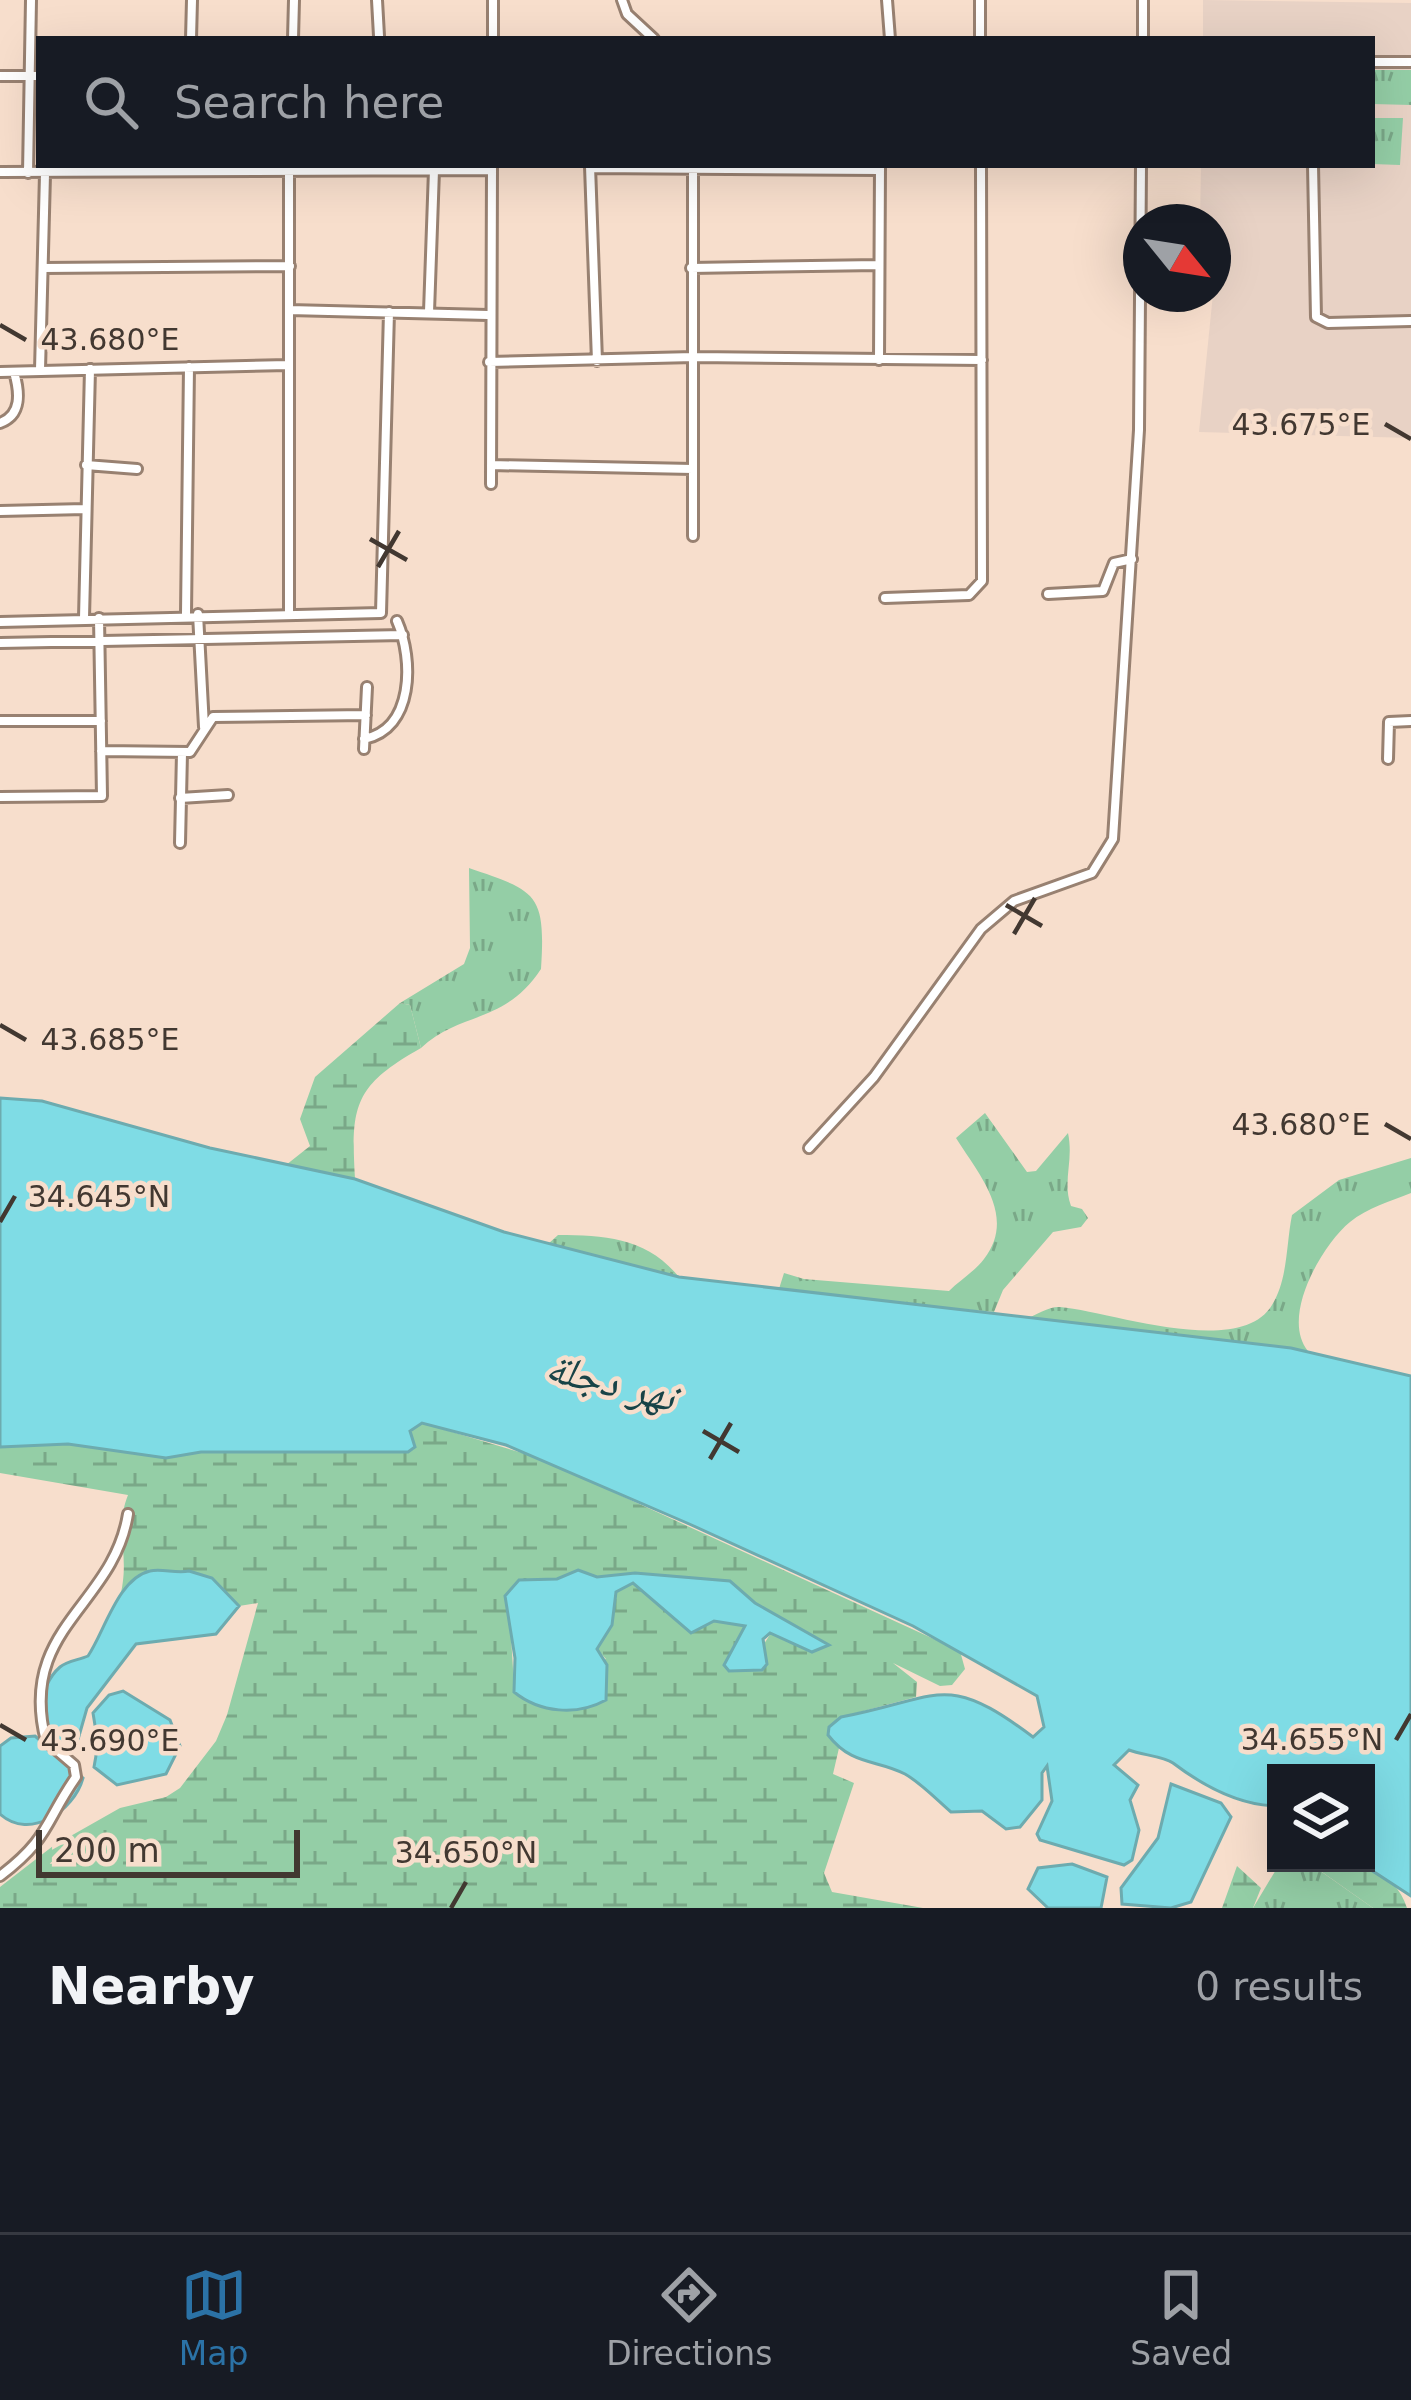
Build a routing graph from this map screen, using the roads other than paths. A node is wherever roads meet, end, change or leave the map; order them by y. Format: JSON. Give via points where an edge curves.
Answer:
{"nodes":[{"id":1,"x":31,"y":0,"type":"edge"},
{"id":2,"x":192,"y":0,"type":"edge"},
{"id":3,"x":294,"y":0,"type":"edge"},
{"id":4,"x":377,"y":0,"type":"edge"},
{"id":5,"x":494,"y":0,"type":"edge"},
{"id":6,"x":622,"y":0,"type":"edge"},
{"id":7,"x":887,"y":0,"type":"edge"},
{"id":8,"x":980,"y":0,"type":"edge"},
{"id":9,"x":1143,"y":0,"type":"edge"},
{"id":10,"x":191,"y":36,"type":"edge"},
{"id":11,"x":293,"y":36,"type":"edge"},
{"id":12,"x":379,"y":36,"type":"dead end"},
{"id":13,"x":493,"y":36,"type":"edge"},
{"id":14,"x":651,"y":36,"type":"edge"},
{"id":15,"x":890,"y":36,"type":"edge"},
{"id":16,"x":980,"y":36,"type":"edge"},
{"id":17,"x":1143,"y":36,"type":"edge"},
{"id":18,"x":1375,"y":62,"type":"edge"},
{"id":19,"x":1411,"y":62,"type":"edge"},
{"id":20,"x":0,"y":76,"type":"edge"},
{"id":21,"x":33,"y":76,"type":"edge"},
{"id":22,"x":473,"y":168,"type":"edge"},
{"id":23,"x":492,"y":168,"type":"edge"},
{"id":24,"x":590,"y":168,"type":"edge"},
{"id":25,"x":642,"y":168,"type":"edge"},
{"id":26,"x":786,"y":168,"type":"edge"},
{"id":27,"x":880,"y":168,"type":"edge"},
{"id":28,"x":981,"y":168,"type":"edge"},
{"id":29,"x":1141,"y":168,"type":"edge"},
{"id":30,"x":1313,"y":168,"type":"edge"},
{"id":31,"x":288,"y":169,"type":"edge"},
{"id":32,"x":353,"y":169,"type":"edge"},
{"id":33,"x":693,"y":169,"type":"junction"},
{"id":34,"x":137,"y":170,"type":"edge"},
{"id":35,"x":434,"y":170,"type":"junction"},
{"id":36,"x":0,"y":172,"type":"edge"},
{"id":37,"x":28,"y":172,"type":"junction"},
{"id":38,"x":45,"y":173,"type":"junction"},
{"id":39,"x":878,"y":265,"type":"junction"},
{"id":40,"x":290,"y":266,"type":"junction"},
{"id":41,"x":43,"y":268,"type":"junction"},
{"id":42,"x":691,"y":268,"type":"junction"},
{"id":43,"x":290,"y":310,"type":"junction"},
{"id":44,"x":389,"y":311,"type":"junction"},
{"id":45,"x":429,"y":312,"type":"junction"},
{"id":46,"x":488,"y":314,"type":"junction"},
{"id":47,"x":1411,"y":322,"type":"edge"},
{"id":48,"x":694,"y":357,"type":"junction"},
{"id":49,"x":879,"y":360,"type":"junction"},
{"id":50,"x":982,"y":360,"type":"junction"},
{"id":51,"x":597,"y":361,"type":"junction"},
{"id":52,"x":489,"y":362,"type":"junction"},
{"id":53,"x":288,"y":365,"type":"junction"},
{"id":54,"x":189,"y":367,"type":"junction"},
{"id":55,"x":90,"y":369,"type":"junction"},
{"id":56,"x":40,"y":370,"type":"junction"},
{"id":57,"x":0,"y":372,"type":"edge"},
{"id":58,"x":14,"y":372,"type":"junction"},
{"id":59,"x":0,"y":423,"type":"edge"},
{"id":60,"x":490,"y":465,"type":"junction"},
{"id":61,"x":86,"y":466,"type":"junction"},
{"id":62,"x":693,"y":469,"type":"junction"},
{"id":63,"x":137,"y":470,"type":"dead end"},
{"id":64,"x":491,"y":484,"type":"dead end"},
{"id":65,"x":85,"y":509,"type":"junction"},
{"id":66,"x":0,"y":512,"type":"edge"},
{"id":67,"x":692,"y":536,"type":"dead end"},
{"id":68,"x":1132,"y":559,"type":"junction"},
{"id":69,"x":1048,"y":594,"type":"dead end"},
{"id":70,"x":885,"y":598,"type":"dead end"},
{"id":71,"x":186,"y":614,"type":"junction"},
{"id":72,"x":198,"y":614,"type":"junction"},
{"id":73,"x":289,"y":614,"type":"junction"},
{"id":74,"x":84,"y":618,"type":"junction"},
{"id":75,"x":99,"y":618,"type":"junction"},
{"id":76,"x":397,"y":621,"type":"dead end"},
{"id":77,"x":0,"y":622,"type":"edge"},
{"id":78,"x":403,"y":634,"type":"junction"},
{"id":79,"x":198,"y":639,"type":"junction"},
{"id":80,"x":99,"y":641,"type":"junction"},
{"id":81,"x":0,"y":643,"type":"edge"},
{"id":82,"x":367,"y":687,"type":"dead end"},
{"id":83,"x":366,"y":715,"type":"junction"},
{"id":84,"x":101,"y":721,"type":"junction"},
{"id":85,"x":1411,"y":721,"type":"edge"},
{"id":86,"x":0,"y":722,"type":"edge"},
{"id":87,"x":204,"y":728,"type":"junction"},
{"id":88,"x":101,"y":751,"type":"junction"},
{"id":89,"x":182,"y":753,"type":"junction"},
{"id":90,"x":1388,"y":759,"type":"dead end"},
{"id":91,"x":228,"y":795,"type":"dead end"},
{"id":92,"x":0,"y":797,"type":"edge"},
{"id":93,"x":180,"y":798,"type":"junction"},
{"id":94,"x":180,"y":843,"type":"dead end"},
{"id":95,"x":809,"y":1148,"type":"dead end"},
{"id":96,"x":128,"y":1514,"type":"dead end"},
{"id":97,"x":0,"y":1876,"type":"edge"}],
"edges":[{"from":1,"to":21,"type":"street"},
{"from":2,"to":10,"type":"street"},
{"from":3,"to":11,"type":"street"},
{"from":4,"to":12,"type":"street"},
{"from":5,"to":13,"type":"street"},
{"from":6,"to":14,"type":"street"},
{"from":7,"to":15,"type":"street"},
{"from":8,"to":16,"type":"street"},
{"from":9,"to":17,"type":"street"},
{"from":18,"to":19,"type":"street"},
{"from":20,"to":21,"type":"street"},
{"from":21,"to":37,"type":"street"},
{"from":22,"to":35,"type":"street"},
{"from":23,"to":46,"type":"street"},
{"from":24,"to":51,"type":"street"},
{"from":25,"to":33,"type":"street"},
{"from":26,"to":33,"type":"street"},
{"from":27,"to":39,"type":"street"},
{"from":28,"to":50,"type":"street"},
{"from":29,"to":68,"type":"street"},
{"from":30,"to":47,"type":"street","via":[[1314,314],[1328,323]]},
{"from":31,"to":32,"type":"street"},
{"from":31,"to":34,"type":"street"},
{"from":31,"to":40,"type":"street"},
{"from":32,"to":35,"type":"street"},
{"from":33,"to":42,"type":"street"},
{"from":34,"to":38,"type":"street"},
{"from":35,"to":45,"type":"street"},
{"from":36,"to":37,"type":"street"},
{"from":37,"to":38,"type":"street"},
{"from":38,"to":41,"type":"street"},
{"from":39,"to":42,"type":"street"},
{"from":39,"to":49,"type":"street"},
{"from":40,"to":41,"type":"street"},
{"from":40,"to":43,"type":"street"},
{"from":41,"to":56,"type":"street"},
{"from":42,"to":48,"type":"street"},
{"from":43,"to":44,"type":"street"},
{"from":43,"to":53,"type":"street"},
{"from":44,"to":45,"type":"street"},
{"from":44,"to":73,"type":"street","via":[[384,608]]},
{"from":45,"to":46,"type":"street"},
{"from":46,"to":52,"type":"street"},
{"from":48,"to":49,"type":"street"},
{"from":48,"to":51,"type":"street"},
{"from":48,"to":62,"type":"street"},
{"from":49,"to":50,"type":"street"},
{"from":50,"to":70,"type":"street","via":[[982,580],[969,596]]},
{"from":51,"to":52,"type":"street"},
{"from":52,"to":60,"type":"street"},
{"from":53,"to":54,"type":"street"},
{"from":53,"to":73,"type":"street"},
{"from":54,"to":55,"type":"street"},
{"from":54,"to":71,"type":"street"},
{"from":55,"to":56,"type":"street"},
{"from":55,"to":61,"type":"street"},
{"from":56,"to":58,"type":"street"},
{"from":57,"to":58,"type":"street"},
{"from":58,"to":59,"type":"street","via":[[14,415]]},
{"from":60,"to":62,"type":"street"},
{"from":60,"to":64,"type":"street"},
{"from":61,"to":63,"type":"street"},
{"from":61,"to":65,"type":"street"},
{"from":62,"to":67,"type":"street"},
{"from":65,"to":66,"type":"street"},
{"from":65,"to":74,"type":"street"},
{"from":68,"to":69,"type":"street","via":[[1114,563],[1103,591]]},
{"from":68,"to":95,"type":"street","via":[[1113,838],[1102,864],[1014,901],[981,929],[874,1077]]},
{"from":71,"to":72,"type":"street"},
{"from":71,"to":75,"type":"street"},
{"from":72,"to":73,"type":"street"},
{"from":72,"to":79,"type":"street"},
{"from":74,"to":75,"type":"street"},
{"from":74,"to":77,"type":"street"},
{"from":75,"to":80,"type":"street"},
{"from":76,"to":78,"type":"street"},
{"from":78,"to":79,"type":"street"},
{"from":78,"to":83,"type":"street","via":[[400,717],[364,744]]},
{"from":79,"to":80,"type":"street"},
{"from":79,"to":87,"type":"street"},
{"from":80,"to":81,"type":"street"},
{"from":80,"to":84,"type":"street"},
{"from":82,"to":83,"type":"street"},
{"from":83,"to":87,"type":"street","via":[[218,716]]},
{"from":84,"to":86,"type":"street"},
{"from":84,"to":88,"type":"street"},
{"from":85,"to":90,"type":"street","via":[[1389,722]]},
{"from":87,"to":89,"type":"street","via":[[195,749]]},
{"from":88,"to":89,"type":"street"},
{"from":88,"to":92,"type":"street","via":[[102,796]]},
{"from":89,"to":93,"type":"street"},
{"from":91,"to":93,"type":"street"},
{"from":93,"to":94,"type":"street"},
{"from":96,"to":97,"type":"street","via":[[116,1552],[40,1676],[44,1736],[76,1777],[42,1840]]}]}
